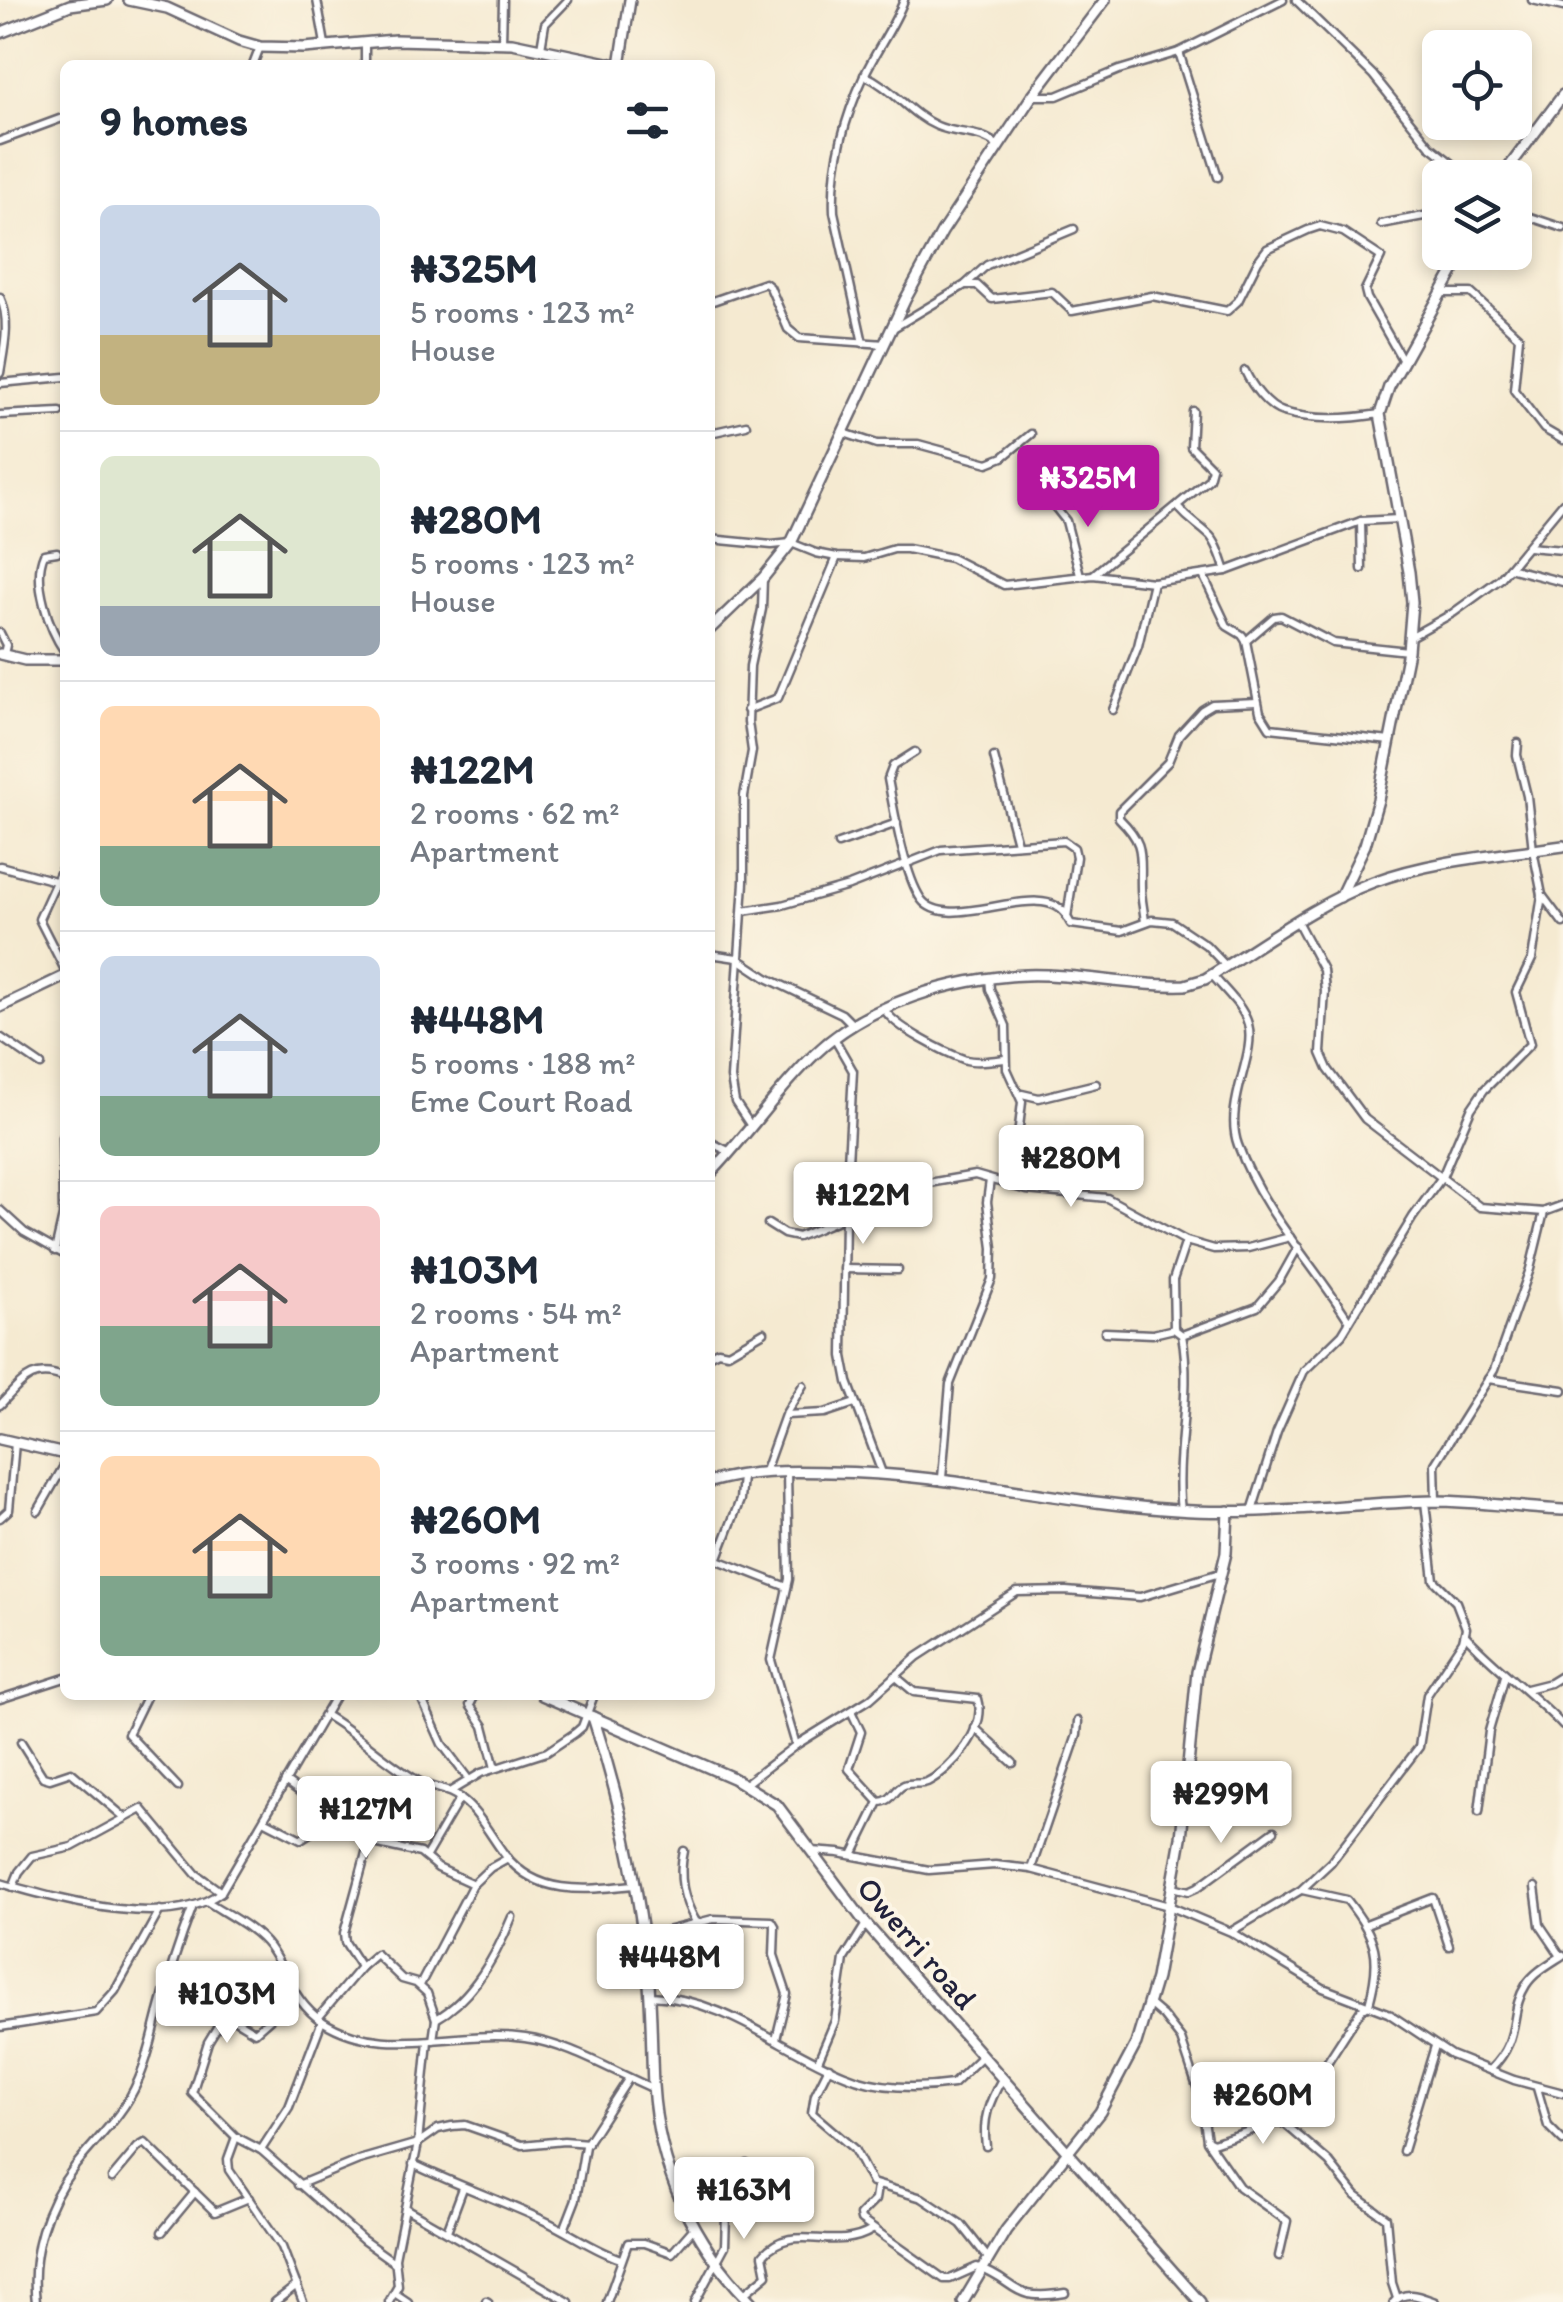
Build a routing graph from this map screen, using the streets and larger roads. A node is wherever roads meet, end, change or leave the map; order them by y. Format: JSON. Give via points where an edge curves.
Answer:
{"nodes":[{"id":1,"x":107,"y":0,"type":"edge"},
{"id":2,"x":129,"y":0,"type":"edge"},
{"id":3,"x":317,"y":0,"type":"edge"},
{"id":4,"x":503,"y":0,"type":"edge"},
{"id":5,"x":568,"y":0,"type":"edge"},
{"id":6,"x":630,"y":0,"type":"edge"},
{"id":7,"x":904,"y":0,"type":"edge"},
{"id":8,"x":1105,"y":0,"type":"edge"},
{"id":9,"x":1282,"y":0,"type":"edge"},
{"id":10,"x":1296,"y":0,"type":"edge"},
{"id":11,"x":1532,"y":0,"type":"edge"},
{"id":12,"x":69,"y":2,"type":"edge"},
{"id":13,"x":1553,"y":3,"type":"edge"},
{"id":14,"x":1563,"y":7,"type":"edge"},
{"id":15,"x":0,"y":33,"type":"edge"},
{"id":16,"x":365,"y":42,"type":"junction"},
{"id":17,"x":502,"y":42,"type":"junction"},
{"id":18,"x":325,"y":44,"type":"junction"},
{"id":19,"x":260,"y":47,"type":"junction"},
{"id":20,"x":541,"y":48,"type":"junction"},
{"id":21,"x":1179,"y":52,"type":"junction"},
{"id":22,"x":255,"y":60,"type":"edge"},
{"id":23,"x":365,"y":60,"type":"edge"},
{"id":24,"x":596,"y":60,"type":"edge"},
{"id":25,"x":620,"y":60,"type":"edge"},
{"id":26,"x":864,"y":76,"type":"junction"},
{"id":27,"x":1563,"y":95,"type":"edge"},
{"id":28,"x":1032,"y":96,"type":"junction"},
{"id":29,"x":60,"y":119,"type":"edge"},
{"id":30,"x":0,"y":140,"type":"edge"},
{"id":31,"x":998,"y":146,"type":"junction"},
{"id":32,"x":1448,"y":160,"type":"edge"},
{"id":33,"x":1515,"y":160,"type":"edge"},
{"id":34,"x":1218,"y":177,"type":"dead end"},
{"id":35,"x":1422,"y":216,"type":"edge"},
{"id":36,"x":1532,"y":218,"type":"edge"},
{"id":37,"x":1380,"y":224,"type":"dead end"},
{"id":38,"x":1563,"y":228,"type":"edge"},
{"id":39,"x":1074,"y":229,"type":"dead end"},
{"id":40,"x":1454,"y":270,"type":"edge"},
{"id":41,"x":965,"y":285,"type":"junction"},
{"id":42,"x":1442,"y":293,"type":"junction"},
{"id":43,"x":0,"y":297,"type":"edge"},
{"id":44,"x":715,"y":300,"type":"edge"},
{"id":45,"x":892,"y":329,"type":"junction"},
{"id":46,"x":863,"y":343,"type":"junction"},
{"id":47,"x":884,"y":344,"type":"junction"},
{"id":48,"x":1404,"y":362,"type":"junction"},
{"id":49,"x":1245,"y":371,"type":"dead end"},
{"id":50,"x":0,"y":372,"type":"edge"},
{"id":51,"x":60,"y":377,"type":"edge"},
{"id":52,"x":0,"y":383,"type":"edge"},
{"id":53,"x":1193,"y":411,"type":"dead end"},
{"id":54,"x":60,"y":412,"type":"dead end"},
{"id":55,"x":0,"y":414,"type":"edge"},
{"id":56,"x":1380,"y":414,"type":"junction"},
{"id":57,"x":746,"y":425,"type":"dead end"},
{"id":58,"x":715,"y":432,"type":"edge"},
{"id":59,"x":844,"y":433,"type":"junction"},
{"id":60,"x":1031,"y":434,"type":"dead end"},
{"id":61,"x":1563,"y":440,"type":"edge"},
{"id":62,"x":1563,"y":503,"type":"edge"},
{"id":63,"x":1056,"y":507,"type":"dead end"},
{"id":64,"x":1178,"y":507,"type":"junction"},
{"id":65,"x":1400,"y":520,"type":"junction"},
{"id":66,"x":1361,"y":521,"type":"junction"},
{"id":67,"x":715,"y":540,"type":"edge"},
{"id":68,"x":791,"y":543,"type":"junction"},
{"id":69,"x":1528,"y":547,"type":"junction"},
{"id":70,"x":1563,"y":550,"type":"edge"},
{"id":71,"x":57,"y":552,"type":"dead end"},
{"id":72,"x":837,"y":557,"type":"junction"},
{"id":73,"x":1362,"y":568,"type":"dead end"},
{"id":74,"x":1509,"y":568,"type":"junction"},
{"id":75,"x":1226,"y":571,"type":"junction"},
{"id":76,"x":1093,"y":575,"type":"junction"},
{"id":77,"x":1080,"y":576,"type":"junction"},
{"id":78,"x":1202,"y":576,"type":"junction"},
{"id":79,"x":763,"y":578,"type":"junction"},
{"id":80,"x":1153,"y":582,"type":"junction"},
{"id":81,"x":1563,"y":582,"type":"edge"},
{"id":82,"x":715,"y":625,"type":"edge"},
{"id":83,"x":0,"y":634,"type":"edge"},
{"id":84,"x":1409,"y":638,"type":"junction"},
{"id":85,"x":1246,"y":641,"type":"junction"},
{"id":86,"x":60,"y":644,"type":"edge"},
{"id":87,"x":1408,"y":650,"type":"junction"},
{"id":88,"x":2,"y":655,"type":"edge"},
{"id":89,"x":60,"y":660,"type":"edge"},
{"id":90,"x":1257,"y":702,"type":"junction"},
{"id":91,"x":747,"y":710,"type":"junction"},
{"id":92,"x":1112,"y":710,"type":"dead end"},
{"id":93,"x":1390,"y":741,"type":"junction"},
{"id":94,"x":1518,"y":743,"type":"dead end"},
{"id":95,"x":915,"y":752,"type":"dead end"},
{"id":96,"x":994,"y":757,"type":"dead end"},
{"id":97,"x":898,"y":824,"type":"junction"},
{"id":98,"x":1017,"y":843,"type":"junction"},
{"id":99,"x":838,"y":844,"type":"dead end"},
{"id":100,"x":1563,"y":846,"type":"edge"},
{"id":101,"x":1532,"y":850,"type":"junction"},
{"id":102,"x":908,"y":864,"type":"junction"},
{"id":103,"x":0,"y":866,"type":"edge"},
{"id":104,"x":60,"y":872,"type":"edge"},
{"id":105,"x":55,"y":881,"type":"junction"},
{"id":106,"x":1542,"y":896,"type":"junction"},
{"id":107,"x":1340,"y":897,"type":"junction"},
{"id":108,"x":742,"y":911,"type":"junction"},
{"id":109,"x":1067,"y":917,"type":"junction"},
{"id":110,"x":1145,"y":922,"type":"junction"},
{"id":111,"x":1563,"y":922,"type":"edge"},
{"id":112,"x":1298,"y":923,"type":"junction"},
{"id":113,"x":715,"y":955,"type":"edge"},
{"id":114,"x":736,"y":958,"type":"junction"},
{"id":115,"x":60,"y":963,"type":"edge"},
{"id":116,"x":1226,"y":966,"type":"junction"},
{"id":117,"x":1212,"y":974,"type":"junction"},
{"id":118,"x":60,"y":976,"type":"edge"},
{"id":119,"x":988,"y":978,"type":"junction"},
{"id":120,"x":0,"y":1007,"type":"edge"},
{"id":121,"x":885,"y":1010,"type":"junction"},
{"id":122,"x":853,"y":1024,"type":"junction"},
{"id":123,"x":0,"y":1037,"type":"edge"},
{"id":124,"x":834,"y":1038,"type":"junction"},
{"id":125,"x":1006,"y":1060,"type":"junction"},
{"id":126,"x":41,"y":1065,"type":"dead end"},
{"id":127,"x":1096,"y":1084,"type":"dead end"},
{"id":128,"x":1021,"y":1093,"type":"junction"},
{"id":129,"x":752,"y":1128,"type":"junction"},
{"id":130,"x":715,"y":1145,"type":"edge"},
{"id":131,"x":731,"y":1153,"type":"junction"},
{"id":132,"x":715,"y":1169,"type":"edge"},
{"id":133,"x":1442,"y":1177,"type":"junction"},
{"id":134,"x":990,"y":1180,"type":"junction"},
{"id":135,"x":1012,"y":1186,"type":"junction"},
{"id":136,"x":1563,"y":1204,"type":"edge"},
{"id":137,"x":0,"y":1210,"type":"edge"},
{"id":138,"x":1544,"y":1212,"type":"junction"},
{"id":139,"x":845,"y":1217,"type":"junction"},
{"id":140,"x":768,"y":1224,"type":"dead end"},
{"id":141,"x":60,"y":1230,"type":"edge"},
{"id":142,"x":1290,"y":1237,"type":"junction"},
{"id":143,"x":1186,"y":1241,"type":"junction"},
{"id":144,"x":1298,"y":1247,"type":"junction"},
{"id":145,"x":55,"y":1252,"type":"junction"},
{"id":146,"x":60,"y":1254,"type":"edge"},
{"id":147,"x":844,"y":1270,"type":"junction"},
{"id":148,"x":898,"y":1270,"type":"dead end"},
{"id":149,"x":1349,"y":1321,"type":"junction"},
{"id":150,"x":1174,"y":1329,"type":"junction"},
{"id":151,"x":764,"y":1332,"type":"dead end"},
{"id":152,"x":1105,"y":1332,"type":"dead end"},
{"id":153,"x":1182,"y":1336,"type":"junction"},
{"id":154,"x":715,"y":1352,"type":"edge"},
{"id":155,"x":60,"y":1376,"type":"edge"},
{"id":156,"x":1488,"y":1379,"type":"junction"},
{"id":157,"x":803,"y":1385,"type":"dead end"},
{"id":158,"x":1563,"y":1390,"type":"edge"},
{"id":159,"x":856,"y":1403,"type":"junction"},
{"id":160,"x":0,"y":1405,"type":"edge"},
{"id":161,"x":784,"y":1415,"type":"junction"},
{"id":162,"x":0,"y":1439,"type":"edge"},
{"id":163,"x":15,"y":1443,"type":"junction"},
{"id":164,"x":60,"y":1453,"type":"edge"},
{"id":165,"x":786,"y":1471,"type":"junction"},
{"id":166,"x":765,"y":1472,"type":"junction"},
{"id":167,"x":60,"y":1473,"type":"edge"},
{"id":168,"x":882,"y":1473,"type":"junction"},
{"id":169,"x":742,"y":1476,"type":"junction"},
{"id":170,"x":942,"y":1478,"type":"junction"},
{"id":171,"x":715,"y":1481,"type":"edge"},
{"id":172,"x":1424,"y":1502,"type":"junction"},
{"id":173,"x":1436,"y":1502,"type":"junction"},
{"id":174,"x":1563,"y":1510,"type":"edge"},
{"id":175,"x":38,"y":1511,"type":"dead end"},
{"id":176,"x":1181,"y":1511,"type":"junction"},
{"id":177,"x":1228,"y":1511,"type":"junction"},
{"id":178,"x":1252,"y":1511,"type":"junction"},
{"id":179,"x":0,"y":1518,"type":"edge"},
{"id":180,"x":715,"y":1556,"type":"edge"},
{"id":181,"x":715,"y":1558,"type":"edge"},
{"id":182,"x":1220,"y":1573,"type":"junction"},
{"id":183,"x":788,"y":1587,"type":"junction"},
{"id":184,"x":1465,"y":1635,"type":"junction"},
{"id":185,"x":1563,"y":1675,"type":"edge"},
{"id":186,"x":895,"y":1676,"type":"junction"},
{"id":187,"x":1506,"y":1676,"type":"junction"},
{"id":188,"x":60,"y":1680,"type":"edge"},
{"id":189,"x":1525,"y":1689,"type":"junction"},
{"id":190,"x":0,"y":1699,"type":"edge"},
{"id":191,"x":145,"y":1700,"type":"edge"},
{"id":192,"x":333,"y":1700,"type":"edge"},
{"id":193,"x":422,"y":1700,"type":"edge"},
{"id":194,"x":472,"y":1700,"type":"edge"},
{"id":195,"x":554,"y":1700,"type":"edge"},
{"id":196,"x":593,"y":1700,"type":"edge"},
{"id":197,"x":852,"y":1713,"type":"junction"},
{"id":198,"x":325,"y":1714,"type":"junction"},
{"id":199,"x":589,"y":1715,"type":"junction"},
{"id":200,"x":1078,"y":1722,"type":"dead end"},
{"id":201,"x":1563,"y":1726,"type":"edge"},
{"id":202,"x":975,"y":1728,"type":"junction"},
{"id":203,"x":20,"y":1742,"type":"dead end"},
{"id":204,"x":796,"y":1745,"type":"junction"},
{"id":205,"x":1013,"y":1763,"type":"dead end"},
{"id":206,"x":495,"y":1768,"type":"junction"},
{"id":207,"x":469,"y":1780,"type":"junction"},
{"id":208,"x":285,"y":1782,"type":"junction"},
{"id":209,"x":745,"y":1784,"type":"junction"},
{"id":210,"x":178,"y":1787,"type":"dead end"},
{"id":211,"x":451,"y":1791,"type":"junction"},
{"id":212,"x":460,"y":1798,"type":"junction"},
{"id":213,"x":880,"y":1802,"type":"junction"},
{"id":214,"x":1478,"y":1812,"type":"dead end"},
{"id":215,"x":124,"y":1816,"type":"junction"},
{"id":216,"x":333,"y":1818,"type":"junction"},
{"id":217,"x":264,"y":1820,"type":"junction"},
{"id":218,"x":1274,"y":1831,"type":"dead end"},
{"id":219,"x":368,"y":1842,"type":"junction"},
{"id":220,"x":684,"y":1850,"type":"dead end"},
{"id":221,"x":812,"y":1851,"type":"junction"},
{"id":222,"x":853,"y":1855,"type":"junction"},
{"id":223,"x":426,"y":1856,"type":"junction"},
{"id":224,"x":508,"y":1858,"type":"junction"},
{"id":225,"x":1031,"y":1869,"type":"junction"},
{"id":226,"x":473,"y":1884,"type":"junction"},
{"id":227,"x":6,"y":1885,"type":"edge"},
{"id":228,"x":634,"y":1885,"type":"junction"},
{"id":229,"x":1173,"y":1887,"type":"junction"},
{"id":230,"x":1535,"y":1887,"type":"dead end"},
{"id":231,"x":1301,"y":1890,"type":"junction"},
{"id":232,"x":221,"y":1892,"type":"junction"},
{"id":233,"x":0,"y":1896,"type":"edge"},
{"id":234,"x":208,"y":1902,"type":"junction"},
{"id":235,"x":192,"y":1906,"type":"junction"},
{"id":236,"x":1169,"y":1906,"type":"junction"},
{"id":237,"x":160,"y":1910,"type":"junction"},
{"id":238,"x":512,"y":1918,"type":"dead end"},
{"id":239,"x":696,"y":1922,"type":"junction"},
{"id":240,"x":866,"y":1924,"type":"junction"},
{"id":241,"x":1366,"y":1924,"type":"junction"},
{"id":242,"x":1231,"y":1932,"type":"junction"},
{"id":243,"x":643,"y":1937,"type":"junction"},
{"id":244,"x":1449,"y":1946,"type":"dead end"},
{"id":245,"x":1562,"y":1956,"type":"edge"},
{"id":246,"x":361,"y":1966,"type":"junction"},
{"id":247,"x":420,"y":1985,"type":"junction"},
{"id":248,"x":296,"y":1996,"type":"junction"},
{"id":249,"x":650,"y":1996,"type":"junction"},
{"id":250,"x":1149,"y":2004,"type":"junction"},
{"id":251,"x":1369,"y":2004,"type":"junction"},
{"id":252,"x":436,"y":2019,"type":"junction"},
{"id":253,"x":320,"y":2020,"type":"junction"},
{"id":254,"x":0,"y":2027,"type":"edge"},
{"id":255,"x":776,"y":2039,"type":"junction"},
{"id":256,"x":430,"y":2040,"type":"junction"},
{"id":257,"x":1435,"y":2046,"type":"junction"},
{"id":258,"x":982,"y":2056,"type":"junction"},
{"id":259,"x":818,"y":2061,"type":"junction"},
{"id":260,"x":829,"y":2067,"type":"junction"},
{"id":261,"x":1490,"y":2070,"type":"junction"},
{"id":262,"x":630,"y":2078,"type":"junction"},
{"id":263,"x":1002,"y":2079,"type":"junction"},
{"id":264,"x":1537,"y":2088,"type":"junction"},
{"id":265,"x":654,"y":2089,"type":"junction"},
{"id":266,"x":1563,"y":2093,"type":"edge"},
{"id":267,"x":1325,"y":2095,"type":"dead end"},
{"id":268,"x":236,"y":2137,"type":"junction"},
{"id":269,"x":1207,"y":2140,"type":"junction"},
{"id":270,"x":1563,"y":2141,"type":"edge"},
{"id":271,"x":418,"y":2143,"type":"junction"},
{"id":272,"x":588,"y":2143,"type":"junction"},
{"id":273,"x":986,"y":2146,"type":"dead end"},
{"id":274,"x":261,"y":2150,"type":"junction"},
{"id":275,"x":1403,"y":2151,"type":"dead end"},
{"id":276,"x":1067,"y":2153,"type":"junction"},
{"id":277,"x":413,"y":2164,"type":"junction"},
{"id":278,"x":747,"y":2164,"type":"dead end"},
{"id":279,"x":112,"y":2178,"type":"dead end"},
{"id":280,"x":298,"y":2185,"type":"junction"},
{"id":281,"x":877,"y":2187,"type":"junction"},
{"id":282,"x":463,"y":2188,"type":"junction"},
{"id":283,"x":195,"y":2192,"type":"junction"},
{"id":284,"x":249,"y":2198,"type":"junction"},
{"id":285,"x":406,"y":2208,"type":"junction"},
{"id":286,"x":694,"y":2228,"type":"junction"},
{"id":287,"x":564,"y":2230,"type":"junction"},
{"id":288,"x":872,"y":2230,"type":"junction"},
{"id":289,"x":447,"y":2231,"type":"junction"},
{"id":290,"x":162,"y":2232,"type":"dead end"},
{"id":291,"x":1279,"y":2256,"type":"dead end"},
{"id":292,"x":620,"y":2258,"type":"junction"},
{"id":293,"x":988,"y":2258,"type":"junction"},
{"id":294,"x":396,"y":2262,"type":"junction"},
{"id":295,"x":716,"y":2263,"type":"junction"},
{"id":296,"x":982,"y":2268,"type":"junction"},
{"id":297,"x":297,"y":2285,"type":"junction"},
{"id":298,"x":1064,"y":2293,"type":"dead end"},
{"id":299,"x":396,"y":2294,"type":"junction"},
{"id":300,"x":747,"y":2298,"type":"edge"},
{"id":301,"x":1396,"y":2300,"type":"edge"},
{"id":302,"x":36,"y":2302,"type":"edge"},
{"id":303,"x":275,"y":2302,"type":"edge"},
{"id":304,"x":302,"y":2302,"type":"edge"},
{"id":305,"x":388,"y":2302,"type":"edge"},
{"id":306,"x":408,"y":2302,"type":"edge"},
{"id":307,"x":566,"y":2302,"type":"edge"},
{"id":308,"x":607,"y":2302,"type":"edge"},
{"id":309,"x":694,"y":2302,"type":"edge"},
{"id":310,"x":962,"y":2302,"type":"edge"},
{"id":311,"x":1200,"y":2302,"type":"edge"},
{"id":312,"x":1435,"y":2302,"type":"edge"}],
"edges":[{"from":1,"to":12,"type":"street"},
{"from":2,"to":19,"type":"street"},
{"from":3,"to":18,"type":"street"},
{"from":4,"to":17,"type":"street"},
{"from":5,"to":20,"type":"street","via":[[545,24]]},
{"from":6,"to":25,"type":"street"},
{"from":7,"to":26,"type":"street"},
{"from":8,"to":28,"type":"street"},
{"from":9,"to":21,"type":"street"},
{"from":10,"to":32,"type":"street"},
{"from":11,"to":13,"type":"street"},
{"from":12,"to":15,"type":"street"},
{"from":13,"to":14,"type":"street"},
{"from":16,"to":17,"type":"street"},
{"from":16,"to":18,"type":"street"},
{"from":16,"to":23,"type":"street"},
{"from":17,"to":20,"type":"street"},
{"from":18,"to":19,"type":"street"},
{"from":19,"to":22,"type":"street"},
{"from":20,"to":24,"type":"street"},
{"from":21,"to":28,"type":"street","via":[[1057,96]]},
{"from":21,"to":34,"type":"street"},
{"from":26,"to":31,"type":"street","via":[[940,128]]},
{"from":26,"to":46,"type":"street","via":[[844,123],[833,190]]},
{"from":27,"to":33,"type":"street"},
{"from":28,"to":31,"type":"street"},
{"from":29,"to":30,"type":"street"},
{"from":31,"to":45,"type":"street","via":[[935,244]]},
{"from":35,"to":37,"type":"street"},
{"from":36,"to":38,"type":"street"},
{"from":39,"to":41,"type":"street","via":[[988,265]]},
{"from":40,"to":42,"type":"street"},
{"from":41,"to":45,"type":"street"},
{"from":41,"to":48,"type":"street","via":[[978,285],[992,299],[1052,292],[1072,311],[1152,296],[1227,311],[1267,249],[1328,227],[1381,257],[1366,298]]},
{"from":42,"to":48,"type":"street"},
{"from":42,"to":61,"type":"street","via":[[1471,293],[1518,337],[1514,390],[1544,429]]},
{"from":43,"to":50,"type":"street","via":[[6,322]]},
{"from":44,"to":46,"type":"street","via":[[765,283],[792,334]]},
{"from":45,"to":47,"type":"street"},
{"from":46,"to":47,"type":"street"},
{"from":47,"to":59,"type":"street"},
{"from":48,"to":56,"type":"street"},
{"from":49,"to":56,"type":"street","via":[[1282,412],[1345,420]]},
{"from":51,"to":52,"type":"street"},
{"from":53,"to":64,"type":"street","via":[[1192,447],[1212,473]]},
{"from":54,"to":55,"type":"street"},
{"from":56,"to":65,"type":"street"},
{"from":57,"to":58,"type":"street"},
{"from":59,"to":60,"type":"street","via":[[988,463]]},
{"from":59,"to":68,"type":"street"},
{"from":62,"to":69,"type":"street"},
{"from":63,"to":77,"type":"street","via":[[1066,520]]},
{"from":64,"to":75,"type":"street","via":[[1212,538]]},
{"from":64,"to":76,"type":"street"},
{"from":65,"to":66,"type":"street"},
{"from":65,"to":84,"type":"street","via":[[1412,602]]},
{"from":66,"to":73,"type":"street"},
{"from":66,"to":75,"type":"street"},
{"from":67,"to":68,"type":"street"},
{"from":68,"to":72,"type":"street"},
{"from":68,"to":79,"type":"street"},
{"from":69,"to":70,"type":"street"},
{"from":69,"to":74,"type":"street"},
{"from":71,"to":86,"type":"street","via":[[44,554],[40,568]]},
{"from":72,"to":77,"type":"street","via":[[907,549],[951,558],[1004,585]]},
{"from":72,"to":91,"type":"street","via":[[778,698]]},
{"from":74,"to":81,"type":"street"},
{"from":74,"to":84,"type":"street","via":[[1480,595]]},
{"from":75,"to":78,"type":"street"},
{"from":76,"to":77,"type":"street"},
{"from":76,"to":80,"type":"street"},
{"from":78,"to":80,"type":"street"},
{"from":78,"to":85,"type":"street","via":[[1227,626]]},
{"from":79,"to":82,"type":"street"},
{"from":79,"to":91,"type":"street"},
{"from":80,"to":92,"type":"street","via":[[1138,646]]},
{"from":83,"to":88,"type":"street"},
{"from":84,"to":87,"type":"street"},
{"from":85,"to":87,"type":"street","via":[[1281,616],[1333,643]]},
{"from":85,"to":90,"type":"street"},
{"from":87,"to":93,"type":"street"},
{"from":88,"to":89,"type":"street"},
{"from":90,"to":93,"type":"street","via":[[1270,728]]},
{"from":90,"to":110,"type":"street","via":[[1206,707],[1179,736],[1168,762],[1119,810],[1142,849]]},
{"from":91,"to":108,"type":"street","via":[[752,751],[744,796]]},
{"from":93,"to":107,"type":"street","via":[[1365,845]]},
{"from":94,"to":101,"type":"street"},
{"from":95,"to":97,"type":"street","via":[[889,772]]},
{"from":96,"to":98,"type":"street"},
{"from":97,"to":99,"type":"street"},
{"from":97,"to":102,"type":"street"},
{"from":98,"to":102,"type":"street","via":[[941,850]]},
{"from":98,"to":109,"type":"street","via":[[1064,841],[1074,848]]},
{"from":100,"to":101,"type":"street"},
{"from":101,"to":106,"type":"street"},
{"from":101,"to":107,"type":"street","via":[[1395,874]]},
{"from":102,"to":108,"type":"street","via":[[782,905]]},
{"from":102,"to":109,"type":"street","via":[[922,900],[935,910],[1052,904]]},
{"from":103,"to":105,"type":"street"},
{"from":104,"to":105,"type":"street"},
{"from":105,"to":115,"type":"street","via":[[39,919]]},
{"from":106,"to":111,"type":"street"},
{"from":106,"to":133,"type":"street","via":[[1532,959],[1516,992],[1530,1044],[1471,1109]]},
{"from":107,"to":112,"type":"street"},
{"from":108,"to":114,"type":"street"},
{"from":109,"to":110,"type":"street","via":[[1071,924],[1108,930]]},
{"from":110,"to":116,"type":"street","via":[[1172,922]]},
{"from":112,"to":116,"type":"street"},
{"from":112,"to":133,"type":"street","via":[[1323,970],[1320,1041],[1328,1069],[1364,1119]]},
{"from":113,"to":114,"type":"street"},
{"from":114,"to":122,"type":"street"},
{"from":114,"to":129,"type":"street","via":[[732,1090]]},
{"from":116,"to":117,"type":"street"},
{"from":117,"to":119,"type":"street","via":[[1162,986],[1064,976]]},
{"from":117,"to":142,"type":"street","via":[[1241,1010],[1250,1034],[1236,1094],[1236,1141]]},
{"from":118,"to":120,"type":"street"},
{"from":119,"to":121,"type":"street"},
{"from":119,"to":125,"type":"street","via":[[1006,1026]]},
{"from":121,"to":122,"type":"street"},
{"from":121,"to":125,"type":"street","via":[[908,1032],[965,1059]]},
{"from":122,"to":124,"type":"street"},
{"from":123,"to":126,"type":"street"},
{"from":124,"to":129,"type":"street"},
{"from":124,"to":139,"type":"street","via":[[853,1071]]},
{"from":125,"to":128,"type":"street"},
{"from":127,"to":128,"type":"street","via":[[1039,1098]]},
{"from":128,"to":135,"type":"street"},
{"from":129,"to":131,"type":"street"},
{"from":130,"to":131,"type":"street"},
{"from":131,"to":132,"type":"street"},
{"from":133,"to":138,"type":"street","via":[[1480,1206]]},
{"from":133,"to":149,"type":"street"},
{"from":134,"to":135,"type":"street"},
{"from":134,"to":139,"type":"street","via":[[966,1175],[918,1183],[893,1219],[856,1212]]},
{"from":134,"to":170,"type":"street","via":[[992,1280],[950,1384]]},
{"from":135,"to":143,"type":"street","via":[[1107,1198]]},
{"from":136,"to":138,"type":"street"},
{"from":137,"to":145,"type":"street"},
{"from":138,"to":156,"type":"street"},
{"from":139,"to":140,"type":"street","via":[[798,1238]]},
{"from":139,"to":147,"type":"street"},
{"from":141,"to":145,"type":"street"},
{"from":142,"to":143,"type":"street","via":[[1232,1250]]},
{"from":142,"to":144,"type":"street"},
{"from":143,"to":150,"type":"street","via":[[1173,1280]]},
{"from":144,"to":149,"type":"street"},
{"from":144,"to":153,"type":"street","via":[[1257,1308]]},
{"from":145,"to":146,"type":"street"},
{"from":147,"to":148,"type":"street"},
{"from":147,"to":159,"type":"street","via":[[841,1340]]},
{"from":149,"to":178,"type":"street","via":[[1304,1371]]},
{"from":150,"to":152,"type":"street"},
{"from":150,"to":153,"type":"street"},
{"from":151,"to":154,"type":"street","via":[[728,1353]]},
{"from":153,"to":176,"type":"street"},
{"from":155,"to":160,"type":"street","via":[[38,1372]]},
{"from":156,"to":158,"type":"street"},
{"from":156,"to":173,"type":"street","via":[[1435,1464]]},
{"from":157,"to":161,"type":"street"},
{"from":159,"to":161,"type":"street"},
{"from":159,"to":168,"type":"street"},
{"from":161,"to":166,"type":"street"},
{"from":162,"to":163,"type":"street"},
{"from":163,"to":164,"type":"street"},
{"from":163,"to":179,"type":"street","via":[[9,1510]]},
{"from":165,"to":166,"type":"street"},
{"from":165,"to":168,"type":"street"},
{"from":165,"to":183,"type":"street"},
{"from":166,"to":169,"type":"street"},
{"from":167,"to":175,"type":"street"},
{"from":168,"to":170,"type":"street"},
{"from":169,"to":171,"type":"street"},
{"from":169,"to":180,"type":"street","via":[[740,1500]]},
{"from":170,"to":176,"type":"street"},
{"from":172,"to":173,"type":"street"},
{"from":172,"to":178,"type":"street"},
{"from":172,"to":184,"type":"street","via":[[1434,1580],[1456,1602]]},
{"from":173,"to":174,"type":"street"},
{"from":176,"to":177,"type":"street"},
{"from":177,"to":178,"type":"street"},
{"from":177,"to":182,"type":"street"},
{"from":181,"to":183,"type":"street"},
{"from":182,"to":186,"type":"street","via":[[1140,1597],[1017,1592]]},
{"from":182,"to":229,"type":"street","via":[[1197,1672]]},
{"from":183,"to":204,"type":"street","via":[[771,1660]]},
{"from":184,"to":187,"type":"street"},
{"from":184,"to":231,"type":"street","via":[[1427,1695],[1414,1756]]},
{"from":185,"to":189,"type":"street"},
{"from":186,"to":197,"type":"street"},
{"from":186,"to":202,"type":"street","via":[[914,1692],[978,1699]]},
{"from":187,"to":189,"type":"street"},
{"from":187,"to":214,"type":"street","via":[[1489,1731]]},
{"from":188,"to":190,"type":"street"},
{"from":189,"to":201,"type":"street"},
{"from":191,"to":210,"type":"street","via":[[128,1734]]},
{"from":192,"to":198,"type":"street"},
{"from":193,"to":207,"type":"street","via":[[442,1744]]},
{"from":194,"to":206,"type":"street"},
{"from":195,"to":199,"type":"street","name":"Owerri road"},
{"from":196,"to":199,"type":"street"},
{"from":197,"to":204,"type":"street"},
{"from":197,"to":213,"type":"street","via":[[860,1732],[848,1768]]},
{"from":198,"to":208,"type":"street"},
{"from":198,"to":211,"type":"street","via":[[422,1783]]},
{"from":199,"to":206,"type":"street","via":[[547,1752]]},
{"from":199,"to":209,"type":"street","name":"Owerri road"},
{"from":199,"to":228,"type":"street","via":[[615,1790]]},
{"from":200,"to":225,"type":"street"},
{"from":202,"to":205,"type":"street"},
{"from":202,"to":213,"type":"street","via":[[960,1754],[928,1782],[904,1785]]},
{"from":203,"to":215,"type":"street","via":[[43,1777],[72,1772]]},
{"from":204,"to":209,"type":"street"},
{"from":206,"to":207,"type":"street"},
{"from":207,"to":211,"type":"street"},
{"from":208,"to":216,"type":"street"},
{"from":208,"to":217,"type":"street"},
{"from":209,"to":221,"type":"street","name":"Owerri road","via":[[777,1805]]},
{"from":211,"to":212,"type":"street"},
{"from":212,"to":223,"type":"street"},
{"from":212,"to":224,"type":"street"},
{"from":213,"to":222,"type":"street"},
{"from":215,"to":227,"type":"street","via":[[72,1846],[32,1856]]},
{"from":215,"to":232,"type":"street","via":[[146,1811],[196,1874]]},
{"from":216,"to":217,"type":"street","via":[[301,1839]]},
{"from":216,"to":219,"type":"street"},
{"from":217,"to":232,"type":"street"},
{"from":218,"to":229,"type":"street","via":[[1198,1887]]},
{"from":219,"to":223,"type":"street"},
{"from":219,"to":246,"type":"street","via":[[344,1933]]},
{"from":220,"to":239,"type":"street","via":[[685,1901]]},
{"from":221,"to":222,"type":"street"},
{"from":221,"to":240,"type":"street","name":"Owerri road"},
{"from":222,"to":225,"type":"street","via":[[929,1870]]},
{"from":223,"to":226,"type":"street"},
{"from":224,"to":226,"type":"street"},
{"from":224,"to":228,"type":"street","via":[[528,1876],[565,1889]]},
{"from":225,"to":236,"type":"street"},
{"from":226,"to":247,"type":"street"},
{"from":227,"to":233,"type":"street"},
{"from":227,"to":237,"type":"street","via":[[108,1908]]},
{"from":228,"to":243,"type":"street"},
{"from":229,"to":236,"type":"street"},
{"from":230,"to":245,"type":"street","via":[[1540,1925]]},
{"from":231,"to":241,"type":"street","via":[[1348,1900]]},
{"from":231,"to":242,"type":"street"},
{"from":232,"to":234,"type":"street"},
{"from":234,"to":235,"type":"street"},
{"from":234,"to":248,"type":"street","via":[[264,1941]]},
{"from":235,"to":237,"type":"street"},
{"from":235,"to":302,"type":"street","via":[[137,2084],[55,2198],[34,2260]]},
{"from":236,"to":242,"type":"street"},
{"from":236,"to":250,"type":"street"},
{"from":237,"to":254,"type":"street","via":[[96,2012]]},
{"from":238,"to":252,"type":"street","via":[[489,1964]]},
{"from":239,"to":243,"type":"street"},
{"from":239,"to":255,"type":"street","via":[[772,1921],[786,1994]]},
{"from":240,"to":258,"type":"street","name":"Owerri road"},
{"from":240,"to":259,"type":"street","via":[[844,1959],[835,2021]]},
{"from":241,"to":244,"type":"street","via":[[1434,1898]]},
{"from":241,"to":251,"type":"street","via":[[1378,1962]]},
{"from":242,"to":251,"type":"street","via":[[1323,1988]]},
{"from":243,"to":249,"type":"street"},
{"from":245,"to":261,"type":"street","via":[[1524,1988],[1513,2037]]},
{"from":246,"to":247,"type":"street","via":[[376,1954],[402,1979]]},
{"from":246,"to":253,"type":"street"},
{"from":247,"to":252,"type":"street"},
{"from":248,"to":253,"type":"street"},
{"from":248,"to":268,"type":"street","via":[[255,2032],[225,2016],[208,2042],[192,2093]]},
{"from":249,"to":255,"type":"street","via":[[695,2002]]},
{"from":249,"to":265,"type":"street"},
{"from":250,"to":269,"type":"street","via":[[1181,2039]]},
{"from":250,"to":276,"type":"street","via":[[1114,2090]]},
{"from":251,"to":257,"type":"street"},
{"from":251,"to":267,"type":"street","via":[[1321,2072]]},
{"from":252,"to":256,"type":"street"},
{"from":253,"to":256,"type":"street","via":[[378,2042]]},
{"from":253,"to":274,"type":"street","via":[[289,2107]]},
{"from":255,"to":259,"type":"street"},
{"from":256,"to":262,"type":"street","via":[[522,2037]]},
{"from":256,"to":271,"type":"street"},
{"from":257,"to":261,"type":"street"},
{"from":257,"to":275,"type":"street"},
{"from":258,"to":260,"type":"street","via":[[958,2082],[945,2085],[876,2084]]},
{"from":258,"to":263,"type":"street","name":"Owerri road"},
{"from":259,"to":260,"type":"street"},
{"from":260,"to":281,"type":"street","via":[[812,2114],[854,2149]]},
{"from":261,"to":264,"type":"street"},
{"from":262,"to":265,"type":"street"},
{"from":262,"to":272,"type":"street"},
{"from":263,"to":273,"type":"street","via":[[985,2113]]},
{"from":263,"to":276,"type":"street","name":"Owerri road"},
{"from":264,"to":266,"type":"street"},
{"from":264,"to":270,"type":"street","via":[[1548,2126]]},
{"from":265,"to":286,"type":"street","via":[[667,2164]]},
{"from":268,"to":274,"type":"street"},
{"from":268,"to":284,"type":"street","via":[[230,2170]]},
{"from":269,"to":291,"type":"street","via":[[1239,2187],[1287,2222]]},
{"from":269,"to":301,"type":"street","via":[[1279,2122],[1330,2162],[1356,2196],[1386,2218]]},
{"from":271,"to":272,"type":"street","via":[[465,2125],[522,2145]]},
{"from":271,"to":277,"type":"street"},
{"from":271,"to":280,"type":"street"},
{"from":272,"to":287,"type":"street"},
{"from":274,"to":280,"type":"street"},
{"from":276,"to":293,"type":"street"},
{"from":276,"to":311,"type":"street","name":"Owerri road"},
{"from":277,"to":282,"type":"street"},
{"from":277,"to":285,"type":"street"},
{"from":278,"to":295,"type":"street"},
{"from":279,"to":283,"type":"street","via":[[145,2143]]},
{"from":280,"to":294,"type":"street"},
{"from":281,"to":288,"type":"street","via":[[860,2216]]},
{"from":281,"to":293,"type":"street","via":[[922,2198],[961,2224]]},
{"from":282,"to":287,"type":"street"},
{"from":282,"to":289,"type":"street"},
{"from":283,"to":284,"type":"street","via":[[218,2213]]},
{"from":283,"to":290,"type":"street"},
{"from":284,"to":297,"type":"street","via":[[282,2247]]},
{"from":285,"to":289,"type":"street"},
{"from":285,"to":294,"type":"street"},
{"from":286,"to":292,"type":"street","via":[[672,2253],[634,2242]]},
{"from":286,"to":295,"type":"street"},
{"from":287,"to":292,"type":"street"},
{"from":288,"to":296,"type":"street","via":[[944,2279]]},
{"from":288,"to":300,"type":"street","via":[[848,2240],[787,2238],[763,2255],[767,2275]]},
{"from":289,"to":307,"type":"street"},
{"from":292,"to":308,"type":"street"},
{"from":293,"to":296,"type":"street"},
{"from":294,"to":299,"type":"street"},
{"from":295,"to":300,"type":"street"},
{"from":295,"to":309,"type":"street"},
{"from":296,"to":298,"type":"street","via":[[1026,2300]]},
{"from":296,"to":310,"type":"street"},
{"from":297,"to":303,"type":"street"},
{"from":297,"to":304,"type":"street"},
{"from":299,"to":305,"type":"street"},
{"from":299,"to":306,"type":"street"},
{"from":301,"to":312,"type":"street","via":[[1412,2294]]}]}
